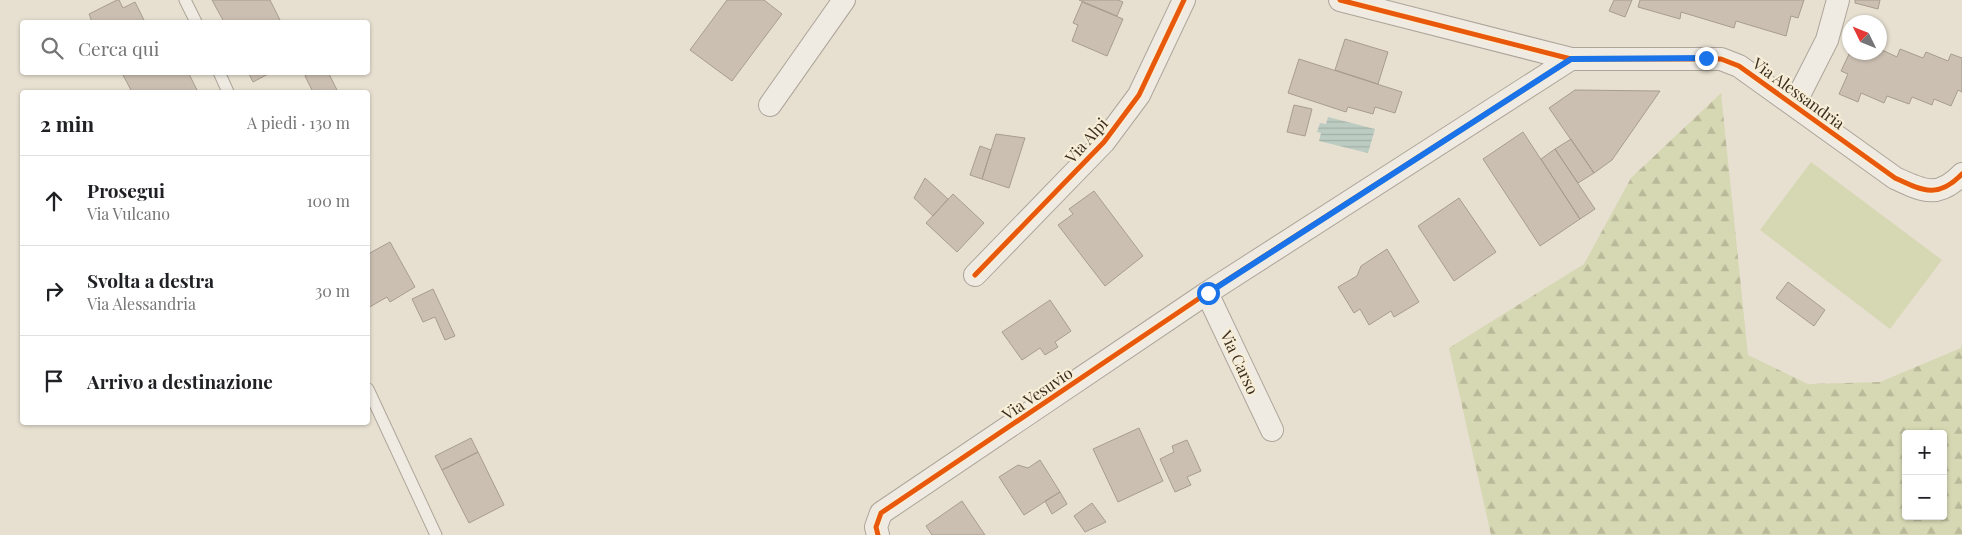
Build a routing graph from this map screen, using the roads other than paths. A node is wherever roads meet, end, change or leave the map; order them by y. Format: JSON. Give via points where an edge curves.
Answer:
{"nodes":[{"id":1,"x":185,"y":0,"type":"edge"},
{"id":2,"x":844,"y":0,"type":"edge"},
{"id":3,"x":1184,"y":0,"type":"edge"},
{"id":4,"x":1340,"y":0,"type":"edge"},
{"id":5,"x":1838,"y":0,"type":"edge"},
{"id":6,"x":195,"y":20,"type":"edge"},
{"id":7,"x":1571,"y":59,"type":"junction"},
{"id":8,"x":220,"y":75,"type":"edge"},
{"id":9,"x":227,"y":90,"type":"edge"},
{"id":10,"x":770,"y":105,"type":"dead end"},
{"id":11,"x":1794,"y":106,"type":"junction"},
{"id":12,"x":1962,"y":174,"type":"edge"},
{"id":13,"x":975,"y":274,"type":"dead end"},
{"id":14,"x":1208,"y":293,"type":"junction"},
{"id":15,"x":370,"y":393,"type":"edge"},
{"id":16,"x":1272,"y":430,"type":"dead end"},
{"id":17,"x":880,"y":524,"type":"edge"},
{"id":18,"x":436,"y":535,"type":"edge"}],
"edges":[{"from":1,"to":6,"type":"lane"},
{"from":2,"to":10,"type":"street"},
{"from":3,"to":13,"type":"street","name":"Via Alpi","via":[[1139,95],[1104,142]]},
{"from":4,"to":7,"type":"street","name":"Via Alessandria"},
{"from":5,"to":11,"type":"street","via":[[1827,40]]},
{"from":7,"to":11,"type":"street","name":"Via Alessandria","via":[[1721,59],[1739,66]]},
{"from":7,"to":14,"type":"street","name":"Via Vesuvio"},
{"from":8,"to":9,"type":"lane"},
{"from":11,"to":12,"type":"street","name":"Via Alessandria","via":[[1895,178],[1915,188],[1938,190]]},
{"from":14,"to":16,"type":"street","name":"Via Carso"},
{"from":14,"to":17,"type":"street","name":"Via Vesuvio"},
{"from":15,"to":18,"type":"lane"}]}
